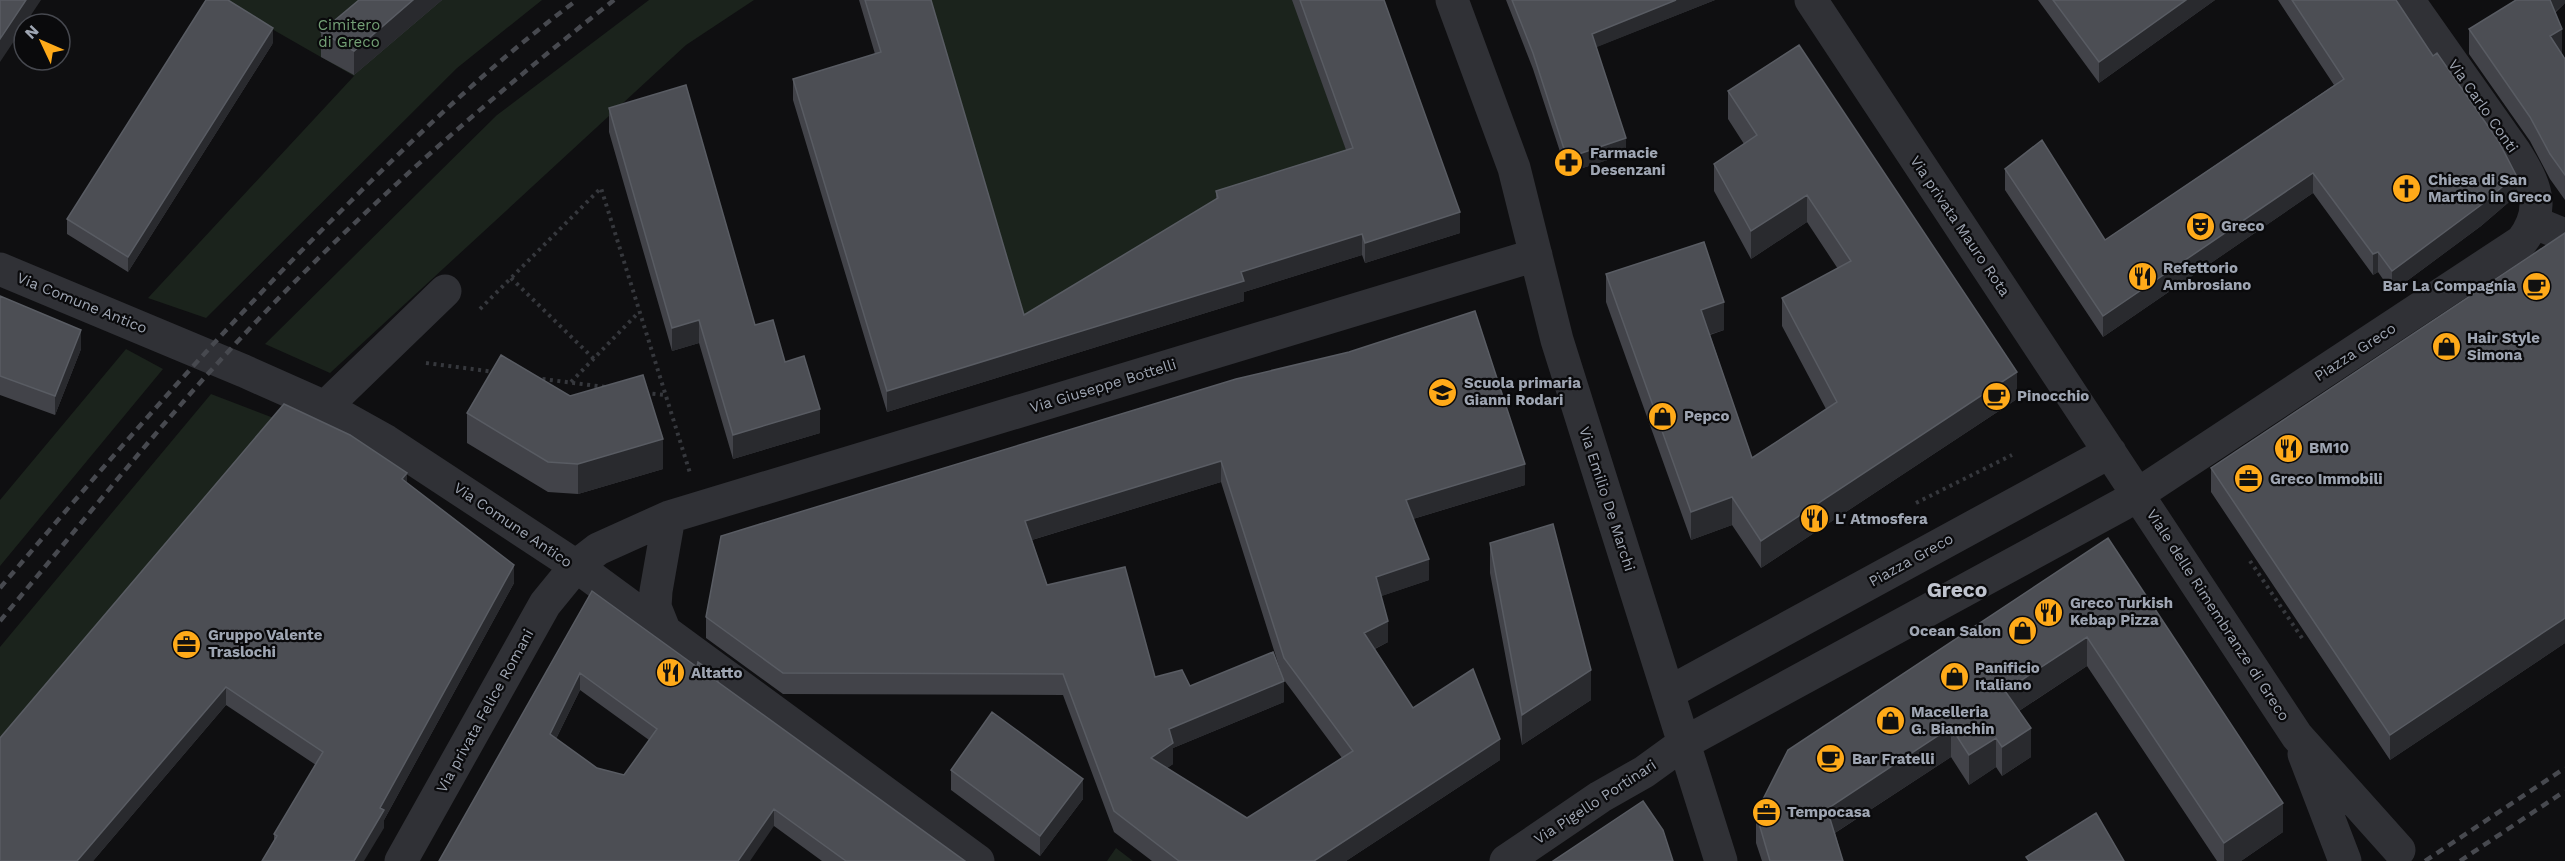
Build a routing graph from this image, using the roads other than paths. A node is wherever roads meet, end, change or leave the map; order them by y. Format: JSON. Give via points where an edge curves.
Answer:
{"nodes":[{"id":1,"x":1452,"y":0,"type":"edge"},
{"id":2,"x":1811,"y":0,"type":"edge"},
{"id":3,"x":2408,"y":0,"type":"edge"},
{"id":4,"x":2534,"y":222,"type":"junction"},
{"id":5,"x":2565,"y":235,"type":"edge"},
{"id":6,"x":1536,"y":255,"type":"junction"},
{"id":7,"x":0,"y":269,"type":"edge"},
{"id":8,"x":445,"y":291,"type":"dead end"},
{"id":9,"x":325,"y":407,"type":"junction"},
{"id":10,"x":2110,"y":452,"type":"junction"},
{"id":11,"x":2138,"y":494,"type":"junction"},
{"id":12,"x":684,"y":513,"type":"junction"},
{"id":13,"x":576,"y":566,"type":"junction"},
{"id":14,"x":665,"y":632,"type":"junction"},
{"id":15,"x":1668,"y":693,"type":"junction"},
{"id":16,"x":2297,"y":736,"type":"junction"},
{"id":17,"x":1684,"y":743,"type":"junction"},
{"id":18,"x":2399,"y":850,"type":"dead end"},
{"id":19,"x":401,"y":861,"type":"edge"},
{"id":20,"x":978,"y":861,"type":"edge"},
{"id":21,"x":1506,"y":861,"type":"edge"},
{"id":22,"x":1721,"y":861,"type":"edge"},
{"id":23,"x":2345,"y":861,"type":"edge"}],
"edges":[{"from":1,"to":6,"type":"street","name":"Via Emilio De Marchi","via":[[1514,168]]},
{"from":2,"to":10,"type":"street","name":"Via privata Mauro Rota"},
{"from":3,"to":4,"type":"street","name":"Via Carlo Conti","via":[[2526,169],[2535,189]]},
{"from":4,"to":5,"type":"street"},
{"from":4,"to":11,"type":"street","name":"Piazza Greco","via":[[2514,248]]},
{"from":6,"to":12,"type":"street","name":"Via Giuseppe Bottelli"},
{"from":6,"to":15,"type":"street","name":"Via Emilio De Marchi","via":[[1557,340]]},
{"from":7,"to":9,"type":"street","name":"Via Comune Antico"},
{"from":8,"to":9,"type":"street"},
{"from":9,"to":13,"type":"street","name":"Via Comune Antico","via":[[386,441]]},
{"from":10,"to":11,"type":"street"},
{"from":10,"to":15,"type":"street","name":"Piazza Greco"},
{"from":11,"to":16,"type":"street","name":"Viale delle Rimembranze di Greco"},
{"from":11,"to":17,"type":"street","name":"Piazza Greco"},
{"from":12,"to":13,"type":"street","name":"Via Giuseppe Bottelli","via":[[598,549]]},
{"from":12,"to":14,"type":"street","via":[[656,591],[655,607]]},
{"from":13,"to":14,"type":"street","name":"Via Comune Antico"},
{"from":13,"to":19,"type":"street","name":"Via privata Felice Romani","via":[[545,604]]},
{"from":14,"to":20,"type":"street","name":"Via Comune Antico"},
{"from":15,"to":17,"type":"street","name":"Via Emilio De Marchi"},
{"from":16,"to":18,"type":"street","name":"Viale delle Rimembranze di Greco"},
{"from":16,"to":23,"type":"street","name":"Viale delle Rimembranze di Greco"},
{"from":17,"to":21,"type":"street","name":"Via Pigello Portinari"},
{"from":17,"to":22,"type":"street","name":"Via Emilio De Marchi"}]}
